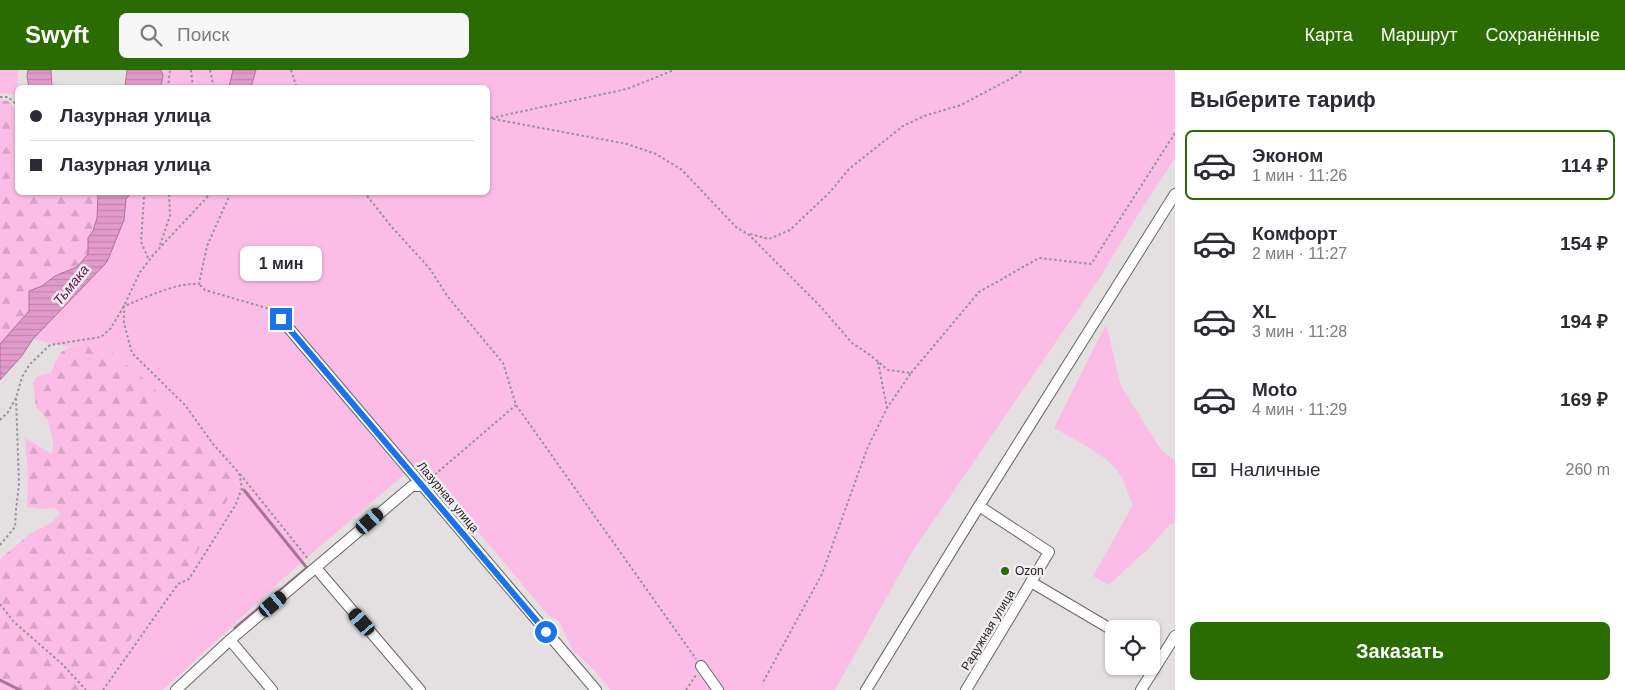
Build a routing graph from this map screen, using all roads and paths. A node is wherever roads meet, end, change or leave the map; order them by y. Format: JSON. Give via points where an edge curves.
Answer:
{"nodes":[{"id":1,"x":170,"y":70,"type":"edge"},
{"id":2,"x":192,"y":70,"type":"edge"},
{"id":3,"x":210,"y":70,"type":"edge"},
{"id":4,"x":291,"y":70,"type":"edge"},
{"id":5,"x":674,"y":70,"type":"edge"},
{"id":6,"x":1023,"y":70,"type":"edge"},
{"id":7,"x":168,"y":85,"type":"edge"},
{"id":8,"x":193,"y":85,"type":"edge"},
{"id":9,"x":213,"y":85,"type":"edge"},
{"id":10,"x":296,"y":85,"type":"edge"},
{"id":11,"x":0,"y":97,"type":"edge"},
{"id":12,"x":15,"y":103,"type":"edge"},
{"id":13,"x":490,"y":118,"type":"edge"},
{"id":14,"x":490,"y":118,"type":"edge"},
{"id":15,"x":1175,"y":134,"type":"edge"},
{"id":16,"x":1175,"y":194,"type":"edge"},
{"id":17,"x":169,"y":195,"type":"edge"},
{"id":18,"x":209,"y":195,"type":"edge"},
{"id":19,"x":230,"y":195,"type":"edge"},
{"id":20,"x":366,"y":195,"type":"edge"},
{"id":21,"x":144,"y":197,"type":"dead end"},
{"id":22,"x":748,"y":234,"type":"junction"},
{"id":23,"x":159,"y":248,"type":"junction"},
{"id":24,"x":149,"y":260,"type":"junction"},
{"id":25,"x":199,"y":284,"type":"junction"},
{"id":26,"x":124,"y":306,"type":"junction"},
{"id":27,"x":281,"y":319,"type":"joint"},
{"id":28,"x":878,"y":362,"type":"junction"},
{"id":29,"x":912,"y":373,"type":"junction"},
{"id":30,"x":16,"y":398,"type":"junction"},
{"id":31,"x":516,"y":405,"type":"junction"},
{"id":32,"x":887,"y":408,"type":"junction"},
{"id":33,"x":0,"y":420,"type":"edge"},
{"id":34,"x":239,"y":473,"type":"junction"},
{"id":35,"x":422,"y":486,"type":"junction"},
{"id":36,"x":979,"y":506,"type":"junction"},
{"id":37,"x":0,"y":545,"type":"edge"},
{"id":38,"x":316,"y":568,"type":"junction"},
{"id":39,"x":1031,"y":582,"type":"junction"},
{"id":40,"x":0,"y":604,"type":"edge"},
{"id":41,"x":1105,"y":626,"type":"edge"},
{"id":42,"x":1175,"y":636,"type":"edge"},
{"id":43,"x":230,"y":640,"type":"junction"},
{"id":44,"x":1160,"y":652,"type":"edge"},
{"id":45,"x":701,"y":666,"type":"junction"},
{"id":46,"x":1148,"y":675,"type":"edge"},
{"id":47,"x":762,"y":684,"type":"dead end"},
{"id":48,"x":86,"y":690,"type":"edge"},
{"id":49,"x":103,"y":690,"type":"edge"},
{"id":50,"x":176,"y":690,"type":"edge"},
{"id":51,"x":272,"y":690,"type":"edge"},
{"id":52,"x":420,"y":690,"type":"edge"},
{"id":53,"x":596,"y":690,"type":"edge"},
{"id":54,"x":686,"y":690,"type":"edge"},
{"id":55,"x":718,"y":690,"type":"edge"},
{"id":56,"x":866,"y":690,"type":"edge"},
{"id":57,"x":966,"y":690,"type":"edge"},
{"id":58,"x":1141,"y":690,"type":"edge"}],
"edges":[{"from":1,"to":7,"type":"path"},
{"from":2,"to":8,"type":"path"},
{"from":3,"to":9,"type":"path"},
{"from":4,"to":10,"type":"path"},
{"from":5,"to":13,"type":"path","via":[[627,88]]},
{"from":6,"to":22,"type":"path","via":[[961,105],[903,126],[849,169],[790,230],[769,239]]},
{"from":11,"to":12,"type":"path","via":[[8,97]]},
{"from":14,"to":22,"type":"path","via":[[627,144],[656,154],[682,170],[737,228]]},
{"from":15,"to":29,"type":"path","via":[[1091,264],[1039,258],[979,292]]},
{"from":16,"to":36,"type":"street"},
{"from":17,"to":23,"type":"path","via":[[170,216]]},
{"from":18,"to":23,"type":"path"},
{"from":19,"to":25,"type":"path","via":[[207,246]]},
{"from":20,"to":31,"type":"path","via":[[503,363]]},
{"from":21,"to":24,"type":"path","via":[[141,242]]},
{"from":22,"to":28,"type":"path","via":[[852,343]]},
{"from":23,"to":24,"type":"path"},
{"from":24,"to":26,"type":"path"},
{"from":25,"to":26,"type":"path","via":[[163,291]]},
{"from":25,"to":27,"type":"path","via":[[204,290],[270,309]]},
{"from":26,"to":30,"type":"path","via":[[111,328],[101,336],[50,345],[30,364]]},
{"from":26,"to":34,"type":"path","via":[[124,324],[132,353],[185,405]]},
{"from":27,"to":35,"type":"street","name":"Лазурная улица"},
{"from":28,"to":29,"type":"path","via":[[888,370]]},
{"from":28,"to":32,"type":"path"},
{"from":29,"to":32,"type":"path"},
{"from":30,"to":33,"type":"path"},
{"from":30,"to":37,"type":"path","via":[[19,484],[15,527]]},
{"from":31,"to":35,"type":"path"},
{"from":31,"to":45,"type":"path"},
{"from":32,"to":47,"type":"path","via":[[867,449],[822,574]]},
{"from":34,"to":38,"type":"path"},
{"from":34,"to":49,"type":"path","via":[[242,488],[236,504],[189,579],[178,584]]},
{"from":35,"to":38,"type":"street","via":[[412,486]]},
{"from":35,"to":53,"type":"street","name":"Лазурная улица"},
{"from":36,"to":39,"type":"street","name":"Радужная улица","via":[[1049,552]]},
{"from":36,"to":56,"type":"street"},
{"from":38,"to":43,"type":"street"},
{"from":38,"to":52,"type":"street"},
{"from":39,"to":41,"type":"street"},
{"from":39,"to":57,"type":"street","name":"Радужная улица"},
{"from":40,"to":48,"type":"path","via":[[14,622]]},
{"from":42,"to":44,"type":"street"},
{"from":43,"to":50,"type":"street"},
{"from":43,"to":51,"type":"street"},
{"from":45,"to":54,"type":"path"},
{"from":45,"to":55,"type":"street"},
{"from":46,"to":58,"type":"street"}]}
